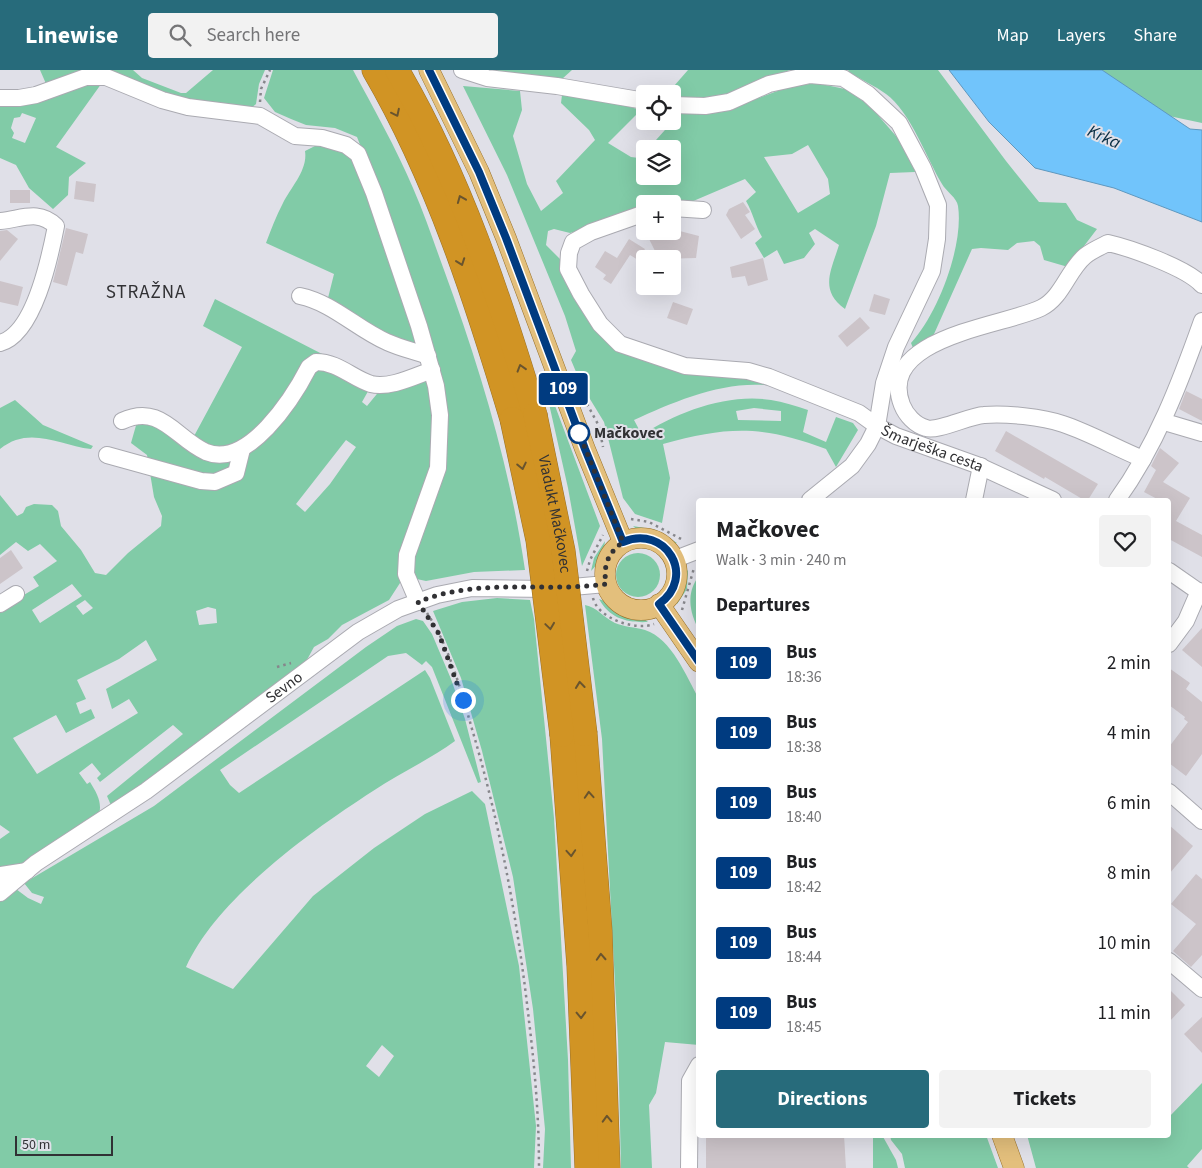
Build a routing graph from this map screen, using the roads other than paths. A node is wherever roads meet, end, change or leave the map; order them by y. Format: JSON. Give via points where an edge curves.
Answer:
{"nodes":[{"id":1,"x":374,"y":70,"type":"edge"},
{"id":2,"x":398,"y":70,"type":"edge"},
{"id":3,"x":429,"y":70,"type":"edge"},
{"id":4,"x":462,"y":70,"type":"edge"},
{"id":5,"x":0,"y":98,"type":"edge"},
{"id":6,"x":636,"y":99,"type":"edge"},
{"id":7,"x":681,"y":105,"type":"edge"},
{"id":8,"x":681,"y":209,"type":"edge"},
{"id":9,"x":703,"y":210,"type":"dead end"},
{"id":10,"x":636,"y":216,"type":"edge"},
{"id":11,"x":0,"y":220,"type":"edge"},
{"id":12,"x":1202,"y":285,"type":"edge"},
{"id":13,"x":300,"y":296,"type":"dead end"},
{"id":14,"x":1202,"y":321,"type":"edge"},
{"id":15,"x":0,"y":343,"type":"edge"},
{"id":16,"x":1197,"y":348,"type":"edge"},
{"id":17,"x":430,"y":363,"type":"junction"},
{"id":18,"x":122,"y":421,"type":"dead end"},
{"id":19,"x":1168,"y":423,"type":"dead end"},
{"id":20,"x":876,"y":426,"type":"junction"},
{"id":21,"x":1202,"y":433,"type":"edge"},
{"id":22,"x":242,"y":449,"type":"junction"},
{"id":23,"x":107,"y":455,"type":"dead end"},
{"id":24,"x":1143,"y":459,"type":"junction"},
{"id":25,"x":981,"y":466,"type":"junction"},
{"id":26,"x":812,"y":498,"type":"edge"},
{"id":27,"x":974,"y":498,"type":"edge"},
{"id":28,"x":1050,"y":498,"type":"edge"},
{"id":29,"x":1118,"y":498,"type":"edge"},
{"id":30,"x":623,"y":542,"type":"junction"},
{"id":31,"x":693,"y":552,"type":"edge"},
{"id":32,"x":673,"y":560,"type":"junction"},
{"id":33,"x":1171,"y":572,"type":"edge"},
{"id":34,"x":606,"y":584,"type":"junction"},
{"id":35,"x":1200,"y":592,"type":"edge"},
{"id":36,"x":16,"y":594,"type":"dead end"},
{"id":37,"x":418,"y":602,"type":"junction"},
{"id":38,"x":0,"y":604,"type":"edge"},
{"id":39,"x":659,"y":604,"type":"junction"},
{"id":40,"x":1171,"y":641,"type":"edge"},
{"id":41,"x":696,"y":658,"type":"edge"},
{"id":42,"x":573,"y":734,"type":"junction"},
{"id":43,"x":1171,"y":794,"type":"edge"},
{"id":44,"x":1202,"y":821,"type":"edge"},
{"id":45,"x":29,"y":871,"type":"junction"},
{"id":46,"x":0,"y":875,"type":"edge"},
{"id":47,"x":0,"y":893,"type":"edge"},
{"id":48,"x":1171,"y":963,"type":"edge"},
{"id":49,"x":1202,"y":988,"type":"edge"},
{"id":50,"x":696,"y":1070,"type":"edge"},
{"id":51,"x":1003,"y":1138,"type":"edge"},
{"id":52,"x":587,"y":1168,"type":"edge"},
{"id":53,"x":608,"y":1168,"type":"edge"},
{"id":54,"x":689,"y":1168,"type":"edge"},
{"id":55,"x":1014,"y":1168,"type":"edge"}],
"edges":[{"from":1,"to":42,"type":"highway","name":"Viadukt Mačkovec","one_way":true,"bridge":true,"via":[[440,205],[480,315],[512,418]]},
{"from":42,"to":2,"type":"highway","name":"Viadukt Mačkovec","one_way":true,"bridge":true,"via":[[562,551],[535,415],[500,300],[476,236],[432,136]]},
{"from":3,"to":30,"type":"main road","via":[[479,172],[503,230]]},
{"from":4,"to":6,"type":"street","via":[[487,78]]},
{"from":5,"to":17,"type":"street","via":[[36,95],[86,77],[106,77],[162,100],[188,107],[260,116],[295,136],[322,138],[346,145],[358,154],[389,235]]},
{"from":7,"to":20,"type":"street","via":[[729,102],[769,84],[810,75],[843,78],[868,94],[899,123],[938,205],[937,239],[932,271],[896,347],[884,382]]},
{"from":8,"to":9,"type":"street"},
{"from":10,"to":20,"type":"street","via":[[590,232],[573,242],[569,253],[568,269],[580,294],[600,324],[620,344],[685,366],[748,371],[769,377],[859,413]]},
{"from":11,"to":15,"type":"street","via":[[34,215],[47,218],[56,226],[51,256],[26,320],[8,340]]},
{"from":12,"to":24,"type":"street","via":[[1172,267],[1108,242],[1084,257],[1061,289],[1042,308],[968,330],[913,357],[902,370],[902,404],[911,420],[925,428],[935,429],[983,414],[1017,416],[1062,424]]},
{"from":13,"to":17,"type":"street","via":[[329,307],[386,342]]},
{"from":14,"to":16,"type":"street"},
{"from":16,"to":24,"type":"street"},
{"from":17,"to":22,"type":"street","via":[[380,385],[371,384],[336,366],[316,362],[308,367],[272,422]]},
{"from":17,"to":37,"type":"street","via":[[440,414],[438,468],[407,555],[406,574]]},
{"from":18,"to":22,"type":"street","via":[[134,416],[151,416],[208,452],[225,454]]},
{"from":19,"to":21,"type":"street"},
{"from":20,"to":25,"type":"street","name":"Šmarješka cesta","via":[[918,446]]},
{"from":20,"to":26,"type":"street","name":"Šmarješka cesta","via":[[852,466]]},
{"from":22,"to":23,"type":"street","via":[[236,473],[215,482],[176,475]]},
{"from":24,"to":29,"type":"street"},
{"from":25,"to":27,"type":"street"},
{"from":25,"to":28,"type":"street","name":"Šmarješka cesta"},
{"from":30,"to":32,"type":"main road","via":[[642,538],[652,540],[669,552]]},
{"from":30,"to":34,"type":"main road","via":[[609,556],[604,573]]},
{"from":31,"to":32,"type":"street"},
{"from":32,"to":39,"type":"main road","via":[[676,580],[667,599]]},
{"from":33,"to":35,"type":"street"},
{"from":34,"to":37,"type":"street","name":"Sevno","via":[[550,589],[472,588]]},
{"from":34,"to":39,"type":"main road","via":[[616,601],[626,607],[649,609]]},
{"from":35,"to":40,"type":"street","via":[[1186,621]]},
{"from":36,"to":38,"type":"street"},
{"from":37,"to":45,"type":"street","name":"Sevno","via":[[398,609],[358,632],[146,791],[36,863]]},
{"from":39,"to":41,"type":"main road"},
{"from":42,"to":52,"type":"highway","one_way":true},
{"from":53,"to":42,"type":"highway","one_way":true,"via":[[600,940]]},
{"from":43,"to":44,"type":"street"},
{"from":45,"to":46,"type":"street"},
{"from":45,"to":47,"type":"street","name":"Sevno"},
{"from":48,"to":49,"type":"street"},
{"from":50,"to":54,"type":"street","via":[[690,1081]]},
{"from":51,"to":55,"type":"main road"}]}
